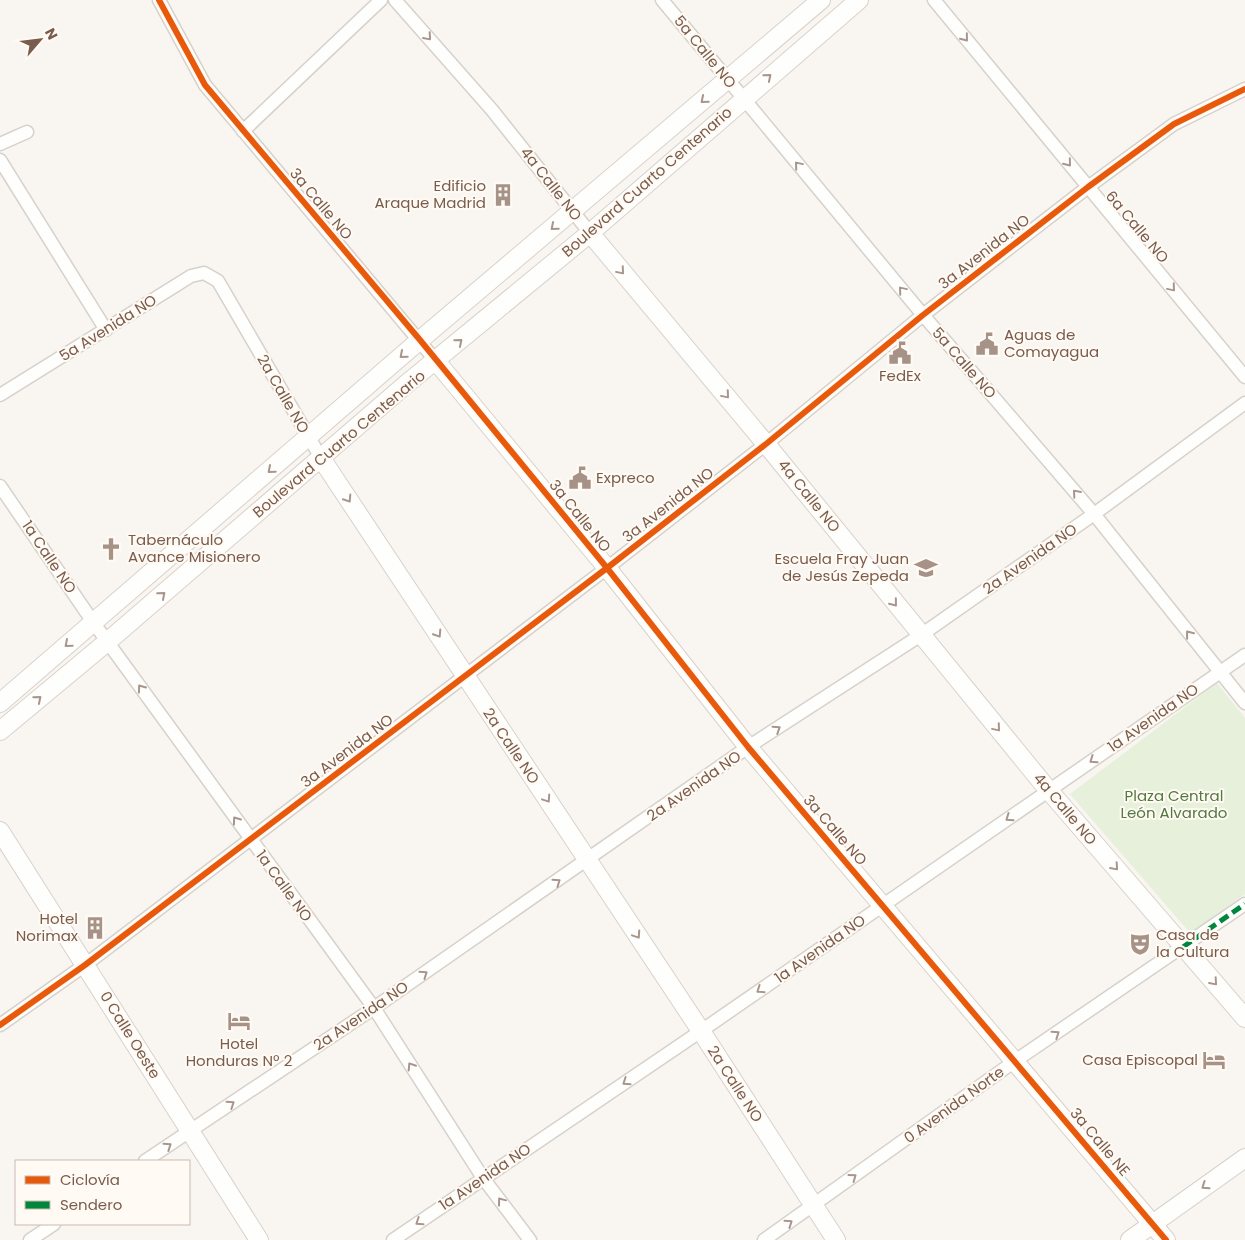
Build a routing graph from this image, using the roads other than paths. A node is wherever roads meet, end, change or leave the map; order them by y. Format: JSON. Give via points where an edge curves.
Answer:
{"nodes":[{"id":1,"x":159,"y":0,"type":"edge"},
{"id":2,"x":381,"y":0,"type":"edge"},
{"id":3,"x":396,"y":0,"type":"edge"},
{"id":4,"x":662,"y":0,"type":"edge"},
{"id":5,"x":821,"y":0,"type":"edge"},
{"id":6,"x":859,"y":0,"type":"edge"},
{"id":7,"x":934,"y":0,"type":"edge"},
{"id":8,"x":728,"y":79,"type":"junction"},
{"id":9,"x":1245,"y":89,"type":"edge"},
{"id":10,"x":743,"y":99,"type":"junction"},
{"id":11,"x":243,"y":130,"type":"junction"},
{"id":12,"x":27,"y":132,"type":"dead end"},
{"id":13,"x":0,"y":144,"type":"edge"},
{"id":14,"x":0,"y":160,"type":"edge"},
{"id":15,"x":1088,"y":187,"type":"junction"},
{"id":16,"x":572,"y":212,"type":"junction"},
{"id":17,"x":590,"y":233,"type":"junction"},
{"id":18,"x":218,"y":281,"type":"joint"},
{"id":19,"x":923,"y":315,"type":"junction"},
{"id":20,"x":106,"y":330,"type":"junction"},
{"id":21,"x":420,"y":340,"type":"junction"},
{"id":22,"x":436,"y":361,"type":"junction"},
{"id":23,"x":1245,"y":377,"type":"edge"},
{"id":24,"x":0,"y":395,"type":"edge"},
{"id":25,"x":1245,"y":403,"type":"edge"},
{"id":26,"x":308,"y":438,"type":"junction"},
{"id":27,"x":766,"y":444,"type":"junction"},
{"id":28,"x":321,"y":458,"type":"junction"},
{"id":29,"x":0,"y":486,"type":"edge"},
{"id":30,"x":1094,"y":514,"type":"junction"},
{"id":31,"x":607,"y":568,"type":"junction"},
{"id":32,"x":93,"y":622,"type":"junction"},
{"id":33,"x":921,"y":636,"type":"junction"},
{"id":34,"x":107,"y":642,"type":"junction"},
{"id":35,"x":1245,"y":655,"type":"edge"},
{"id":36,"x":1219,"y":672,"type":"junction"},
{"id":37,"x":466,"y":677,"type":"junction"},
{"id":38,"x":0,"y":703,"type":"edge"},
{"id":39,"x":1245,"y":703,"type":"edge"},
{"id":40,"x":0,"y":731,"type":"edge"},
{"id":41,"x":748,"y":747,"type":"junction"},
{"id":42,"x":1049,"y":791,"type":"junction"},
{"id":43,"x":0,"y":831,"type":"edge"},
{"id":44,"x":250,"y":840,"type":"junction"},
{"id":45,"x":588,"y":861,"type":"junction"},
{"id":46,"x":1245,"y":904,"type":"edge"},
{"id":47,"x":884,"y":905,"type":"junction"},
{"id":48,"x":1183,"y":946,"type":"junction"},
{"id":49,"x":85,"y":965,"type":"junction"},
{"id":50,"x":374,"y":1008,"type":"junction"},
{"id":51,"x":1245,"y":1018,"type":"edge"},
{"id":52,"x":0,"y":1025,"type":"edge"},
{"id":53,"x":701,"y":1031,"type":"junction"},
{"id":54,"x":1015,"y":1061,"type":"junction"},
{"id":55,"x":190,"y":1131,"type":"junction"},
{"id":56,"x":1245,"y":1158,"type":"edge"},
{"id":57,"x":146,"y":1160,"type":"edge"},
{"id":58,"x":483,"y":1178,"type":"junction"},
{"id":59,"x":814,"y":1205,"type":"junction"},
{"id":60,"x":1152,"y":1224,"type":"junction"},
{"id":61,"x":52,"y":1225,"type":"edge"},
{"id":62,"x":30,"y":1240,"type":"edge"},
{"id":63,"x":259,"y":1240,"type":"edge"},
{"id":64,"x":393,"y":1240,"type":"edge"},
{"id":65,"x":530,"y":1240,"type":"edge"},
{"id":66,"x":764,"y":1240,"type":"edge"},
{"id":67,"x":836,"y":1240,"type":"edge"},
{"id":68,"x":1130,"y":1240,"type":"edge"},
{"id":69,"x":1166,"y":1240,"type":"edge"}],
"edges":[{"from":1,"to":11,"type":"street","name":"3a Calle NO","via":[[205,85]]},
{"from":2,"to":11,"type":"street"},
{"from":3,"to":16,"type":"street","name":"4a Calle NO","one_way":true,"via":[[492,110]]},
{"from":4,"to":8,"type":"street","name":"5a Calle NO"},
{"from":5,"to":8,"type":"street","name":"Boulevard Cuarto Centenario"},
{"from":10,"to":6,"type":"street","name":"Boulevard Cuarto Centenario","one_way":true},
{"from":7,"to":15,"type":"street","name":"6a Calle NO","one_way":true},
{"from":8,"to":10,"type":"street","name":"5a Calle NO"},
{"from":8,"to":16,"type":"street","name":"Boulevard Cuarto Centenario","one_way":true},
{"from":9,"to":15,"type":"street","name":"3a Avenida NO","via":[[1174,124]]},
{"from":10,"to":17,"type":"street","name":"Boulevard Cuarto Centenario"},
{"from":19,"to":10,"type":"street","name":"5a Calle NO","one_way":true},
{"from":11,"to":21,"type":"street","name":"3a Calle NO"},
{"from":12,"to":13,"type":"street"},
{"from":14,"to":20,"type":"street"},
{"from":15,"to":19,"type":"street","name":"3a Avenida NO"},
{"from":15,"to":23,"type":"street","name":"6a Calle NO","one_way":true},
{"from":16,"to":17,"type":"street","name":"4a Calle NO"},
{"from":16,"to":21,"type":"street","name":"Boulevard Cuarto Centenario","one_way":true},
{"from":22,"to":17,"type":"street","name":"Boulevard Cuarto Centenario","one_way":true},
{"from":17,"to":27,"type":"street","name":"4a Calle NO","one_way":true},
{"from":18,"to":20,"type":"street","name":"5a Avenida NO","via":[[204,273],[191,276]]},
{"from":18,"to":26,"type":"street","name":"2a Calle NO"},
{"from":19,"to":27,"type":"street","name":"3a Avenida NO"},
{"from":30,"to":19,"type":"street","name":"5a Calle NO","one_way":true},
{"from":20,"to":24,"type":"street","name":"5a Avenida NO"},
{"from":21,"to":22,"type":"street","name":"3a Calle NO"},
{"from":21,"to":26,"type":"street","name":"Boulevard Cuarto Centenario","one_way":true},
{"from":22,"to":28,"type":"street","name":"Boulevard Cuarto Centenario"},
{"from":22,"to":31,"type":"street","name":"3a Calle NO"},
{"from":25,"to":30,"type":"street","name":"2a Avenida NO"},
{"from":26,"to":28,"type":"street","name":"2a Calle NO"},
{"from":26,"to":32,"type":"street","name":"Boulevard Cuarto Centenario","one_way":true},
{"from":27,"to":31,"type":"street","name":"3a Avenida NO"},
{"from":27,"to":33,"type":"street","name":"4a Calle NO","one_way":true},
{"from":34,"to":28,"type":"street","name":"Boulevard Cuarto Centenario","one_way":true},
{"from":28,"to":37,"type":"street","name":"2a Calle NO","one_way":true},
{"from":29,"to":32,"type":"street","name":"1a Calle NO"},
{"from":30,"to":33,"type":"street","name":"2a Avenida NO"},
{"from":36,"to":30,"type":"street","name":"5a Calle NO","one_way":true},
{"from":31,"to":37,"type":"street","name":"3a Avenida NO"},
{"from":31,"to":41,"type":"street","name":"3a Calle NO"},
{"from":32,"to":34,"type":"street","name":"1a Calle NO"},
{"from":32,"to":38,"type":"street","name":"Boulevard Cuarto Centenario","one_way":true},
{"from":41,"to":33,"type":"street","name":"2a Avenida NO","one_way":true},
{"from":33,"to":42,"type":"street","name":"4a Calle NO","one_way":true},
{"from":40,"to":34,"type":"street","name":"Boulevard Cuarto Centenario","one_way":true},
{"from":44,"to":34,"type":"street","name":"1a Calle NO","one_way":true},
{"from":35,"to":36,"type":"street","name":"1a Avenida NO"},
{"from":36,"to":39,"type":"street","name":"5a Calle NO"},
{"from":36,"to":42,"type":"street","name":"1a Avenida NO","one_way":true},
{"from":37,"to":44,"type":"street","name":"3a Avenida NO"},
{"from":37,"to":45,"type":"street","name":"2a Calle NO","one_way":true},
{"from":41,"to":45,"type":"street","name":"2a Avenida NO"},
{"from":41,"to":47,"type":"street","name":"3a Calle NO"},
{"from":42,"to":47,"type":"street","name":"1a Avenida NO","one_way":true},
{"from":42,"to":48,"type":"street","name":"4a Calle NO","one_way":true},
{"from":43,"to":49,"type":"street","name":"0 Calle Oeste"},
{"from":44,"to":49,"type":"street","name":"3a Avenida NO"},
{"from":44,"to":50,"type":"street","name":"1a Calle NO"},
{"from":50,"to":45,"type":"street","name":"2a Avenida NO","one_way":true},
{"from":45,"to":53,"type":"street","name":"2a Calle NO","one_way":true},
{"from":46,"to":48,"type":"street","name":"0 Avenida Norte"},
{"from":47,"to":53,"type":"street","name":"1a Avenida NO","one_way":true},
{"from":47,"to":54,"type":"street","name":"3a Calle NO"},
{"from":48,"to":51,"type":"street","name":"4a Calle NO","one_way":true},
{"from":54,"to":48,"type":"street","name":"0 Avenida Norte","one_way":true},
{"from":49,"to":52,"type":"street","name":"3a Avenida NO"},
{"from":49,"to":55,"type":"street","name":"0 Calle Oeste"},
{"from":55,"to":50,"type":"street","name":"2a Avenida NO","one_way":true},
{"from":58,"to":50,"type":"street","name":"1a Calle NO","one_way":true},
{"from":53,"to":58,"type":"street","name":"1a Avenida NO","one_way":true},
{"from":53,"to":59,"type":"street","name":"2a Calle NO"},
{"from":59,"to":54,"type":"street","name":"0 Avenida Norte","one_way":true},
{"from":54,"to":60,"type":"street","name":"3a Calle NE"},
{"from":57,"to":55,"type":"street","name":"2a Avenida NO","one_way":true},
{"from":55,"to":63,"type":"street","name":"0 Calle Oeste"},
{"from":56,"to":60,"type":"street","one_way":true},
{"from":58,"to":64,"type":"street","name":"1a Avenida NO","one_way":true},
{"from":65,"to":58,"type":"street","name":"1a Calle NO","one_way":true},
{"from":66,"to":59,"type":"street","name":"0 Avenida Norte","one_way":true},
{"from":59,"to":67,"type":"street","name":"2a Calle NO"},
{"from":60,"to":68,"type":"street"},
{"from":60,"to":69,"type":"street","name":"3a Calle NE"},
{"from":61,"to":62,"type":"street"}]}
